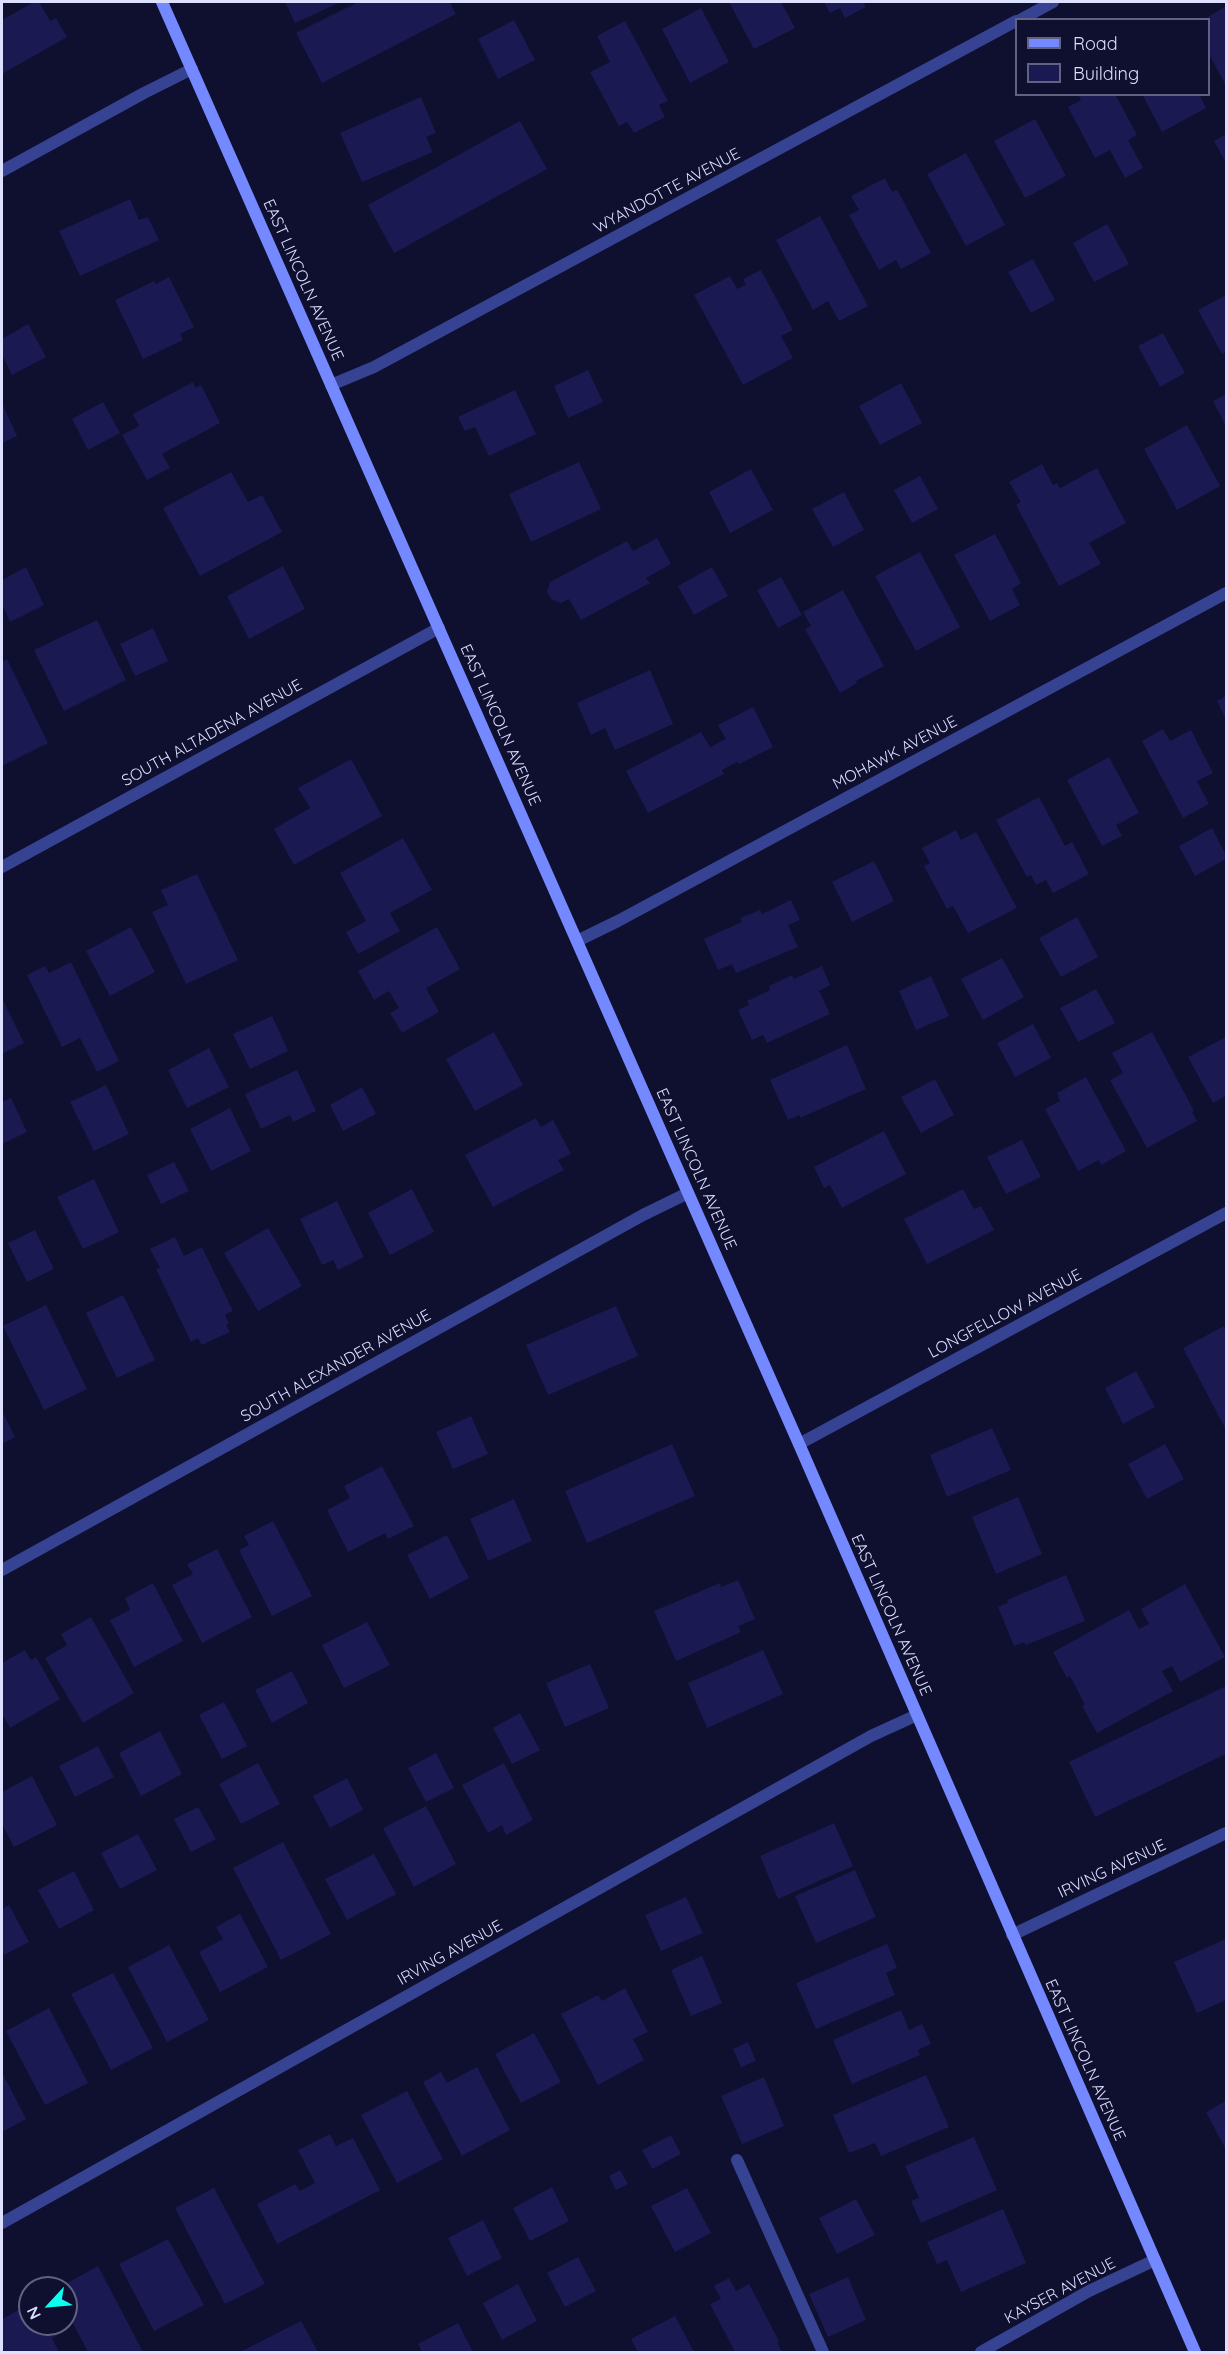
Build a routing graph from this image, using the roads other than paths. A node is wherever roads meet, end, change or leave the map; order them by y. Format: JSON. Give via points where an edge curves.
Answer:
{"nodes":[{"id":1,"x":162,"y":2,"type":"edge"},
{"id":2,"x":1053,"y":2,"type":"edge"},
{"id":3,"x":1022,"y":18,"type":"edge"},
{"id":4,"x":1015,"y":22,"type":"edge"},
{"id":5,"x":192,"y":69,"type":"junction"},
{"id":6,"x":2,"y":171,"type":"edge"},
{"id":7,"x":331,"y":385,"type":"junction"},
{"id":8,"x":1227,"y":593,"type":"edge"},
{"id":9,"x":438,"y":628,"type":"junction"},
{"id":10,"x":2,"y":867,"type":"edge"},
{"id":11,"x":577,"y":941,"type":"junction"},
{"id":12,"x":688,"y":1193,"type":"junction"},
{"id":13,"x":1227,"y":1213,"type":"edge"},
{"id":14,"x":799,"y":1444,"type":"junction"},
{"id":15,"x":2,"y":1569,"type":"edge"},
{"id":16,"x":916,"y":1715,"type":"junction"},
{"id":17,"x":1227,"y":1833,"type":"edge"},
{"id":18,"x":1012,"y":1935,"type":"junction"},
{"id":19,"x":737,"y":2160,"type":"dead end"},
{"id":20,"x":2,"y":2223,"type":"edge"},
{"id":21,"x":1155,"y":2260,"type":"junction"},
{"id":22,"x":823,"y":2352,"type":"edge"},
{"id":23,"x":981,"y":2352,"type":"edge"},
{"id":24,"x":1195,"y":2352,"type":"edge"}],
"edges":[{"from":1,"to":5,"type":"street","name":"EAST LINCOLN AVENUE"},
{"from":2,"to":3,"type":"street","name":"WYANDOTTE AVENUE"},
{"from":4,"to":7,"type":"street","name":"WYANDOTTE AVENUE","via":[[374,367]]},
{"from":5,"to":6,"type":"street"},
{"from":5,"to":7,"type":"street","name":"EAST LINCOLN AVENUE"},
{"from":7,"to":9,"type":"street","name":"EAST LINCOLN AVENUE"},
{"from":8,"to":11,"type":"street","name":"MOHAWK AVENUE"},
{"from":9,"to":10,"type":"street","name":"SOUTH ALTADENA AVENUE"},
{"from":9,"to":11,"type":"street","name":"EAST LINCOLN AVENUE"},
{"from":11,"to":12,"type":"street","name":"EAST LINCOLN AVENUE"},
{"from":12,"to":14,"type":"street","name":"EAST LINCOLN AVENUE"},
{"from":12,"to":15,"type":"street","name":"SOUTH ALEXANDER AVENUE"},
{"from":13,"to":14,"type":"street","name":"LONGFELLOW AVENUE"},
{"from":14,"to":16,"type":"street","name":"EAST LINCOLN AVENUE"},
{"from":16,"to":18,"type":"street","name":"EAST LINCOLN AVENUE"},
{"from":16,"to":20,"type":"street","name":"IRVING AVENUE","via":[[860,1742]]},
{"from":17,"to":18,"type":"street","name":"IRVING AVENUE"},
{"from":18,"to":21,"type":"street","name":"EAST LINCOLN AVENUE"},
{"from":19,"to":22,"type":"street"},
{"from":21,"to":23,"type":"street","name":"KAYSER AVENUE"},
{"from":21,"to":24,"type":"street","name":"EAST LINCOLN AVENUE"}]}
